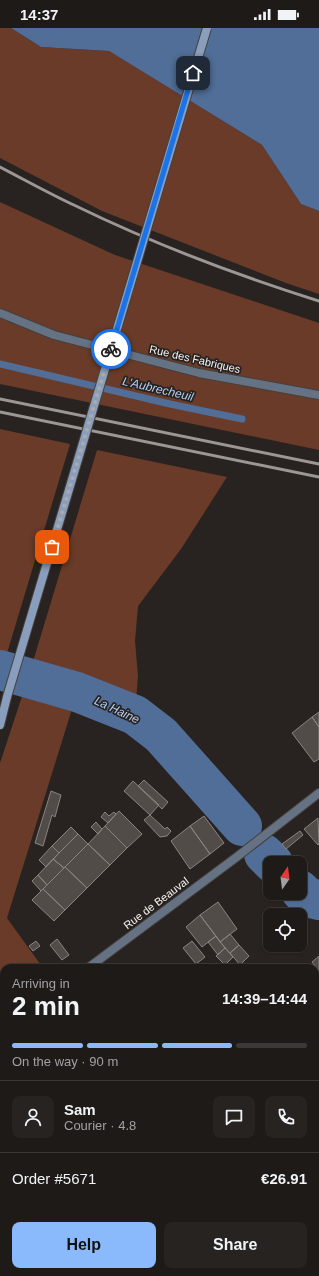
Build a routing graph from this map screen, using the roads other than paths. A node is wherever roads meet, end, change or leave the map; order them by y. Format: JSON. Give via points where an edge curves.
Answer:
{"nodes":[{"id":1,"x":207,"y":28,"type":"edge"},
{"id":2,"x":0,"y":313,"type":"edge"},
{"id":3,"x":319,"y":396,"type":"edge"},
{"id":4,"x":0,"y":725,"type":"edge"},
{"id":5,"x":319,"y":793,"type":"edge"},
{"id":6,"x":93,"y":964,"type":"edge"}],
"edges":[{"from":1,"to":4,"type":"main road","bridge":true},
{"from":2,"to":3,"type":"street","name":"Rue des Fabriques","via":[[54,335],[199,373]]},
{"from":5,"to":6,"type":"street","name":"Rue de Beauval"}]}
